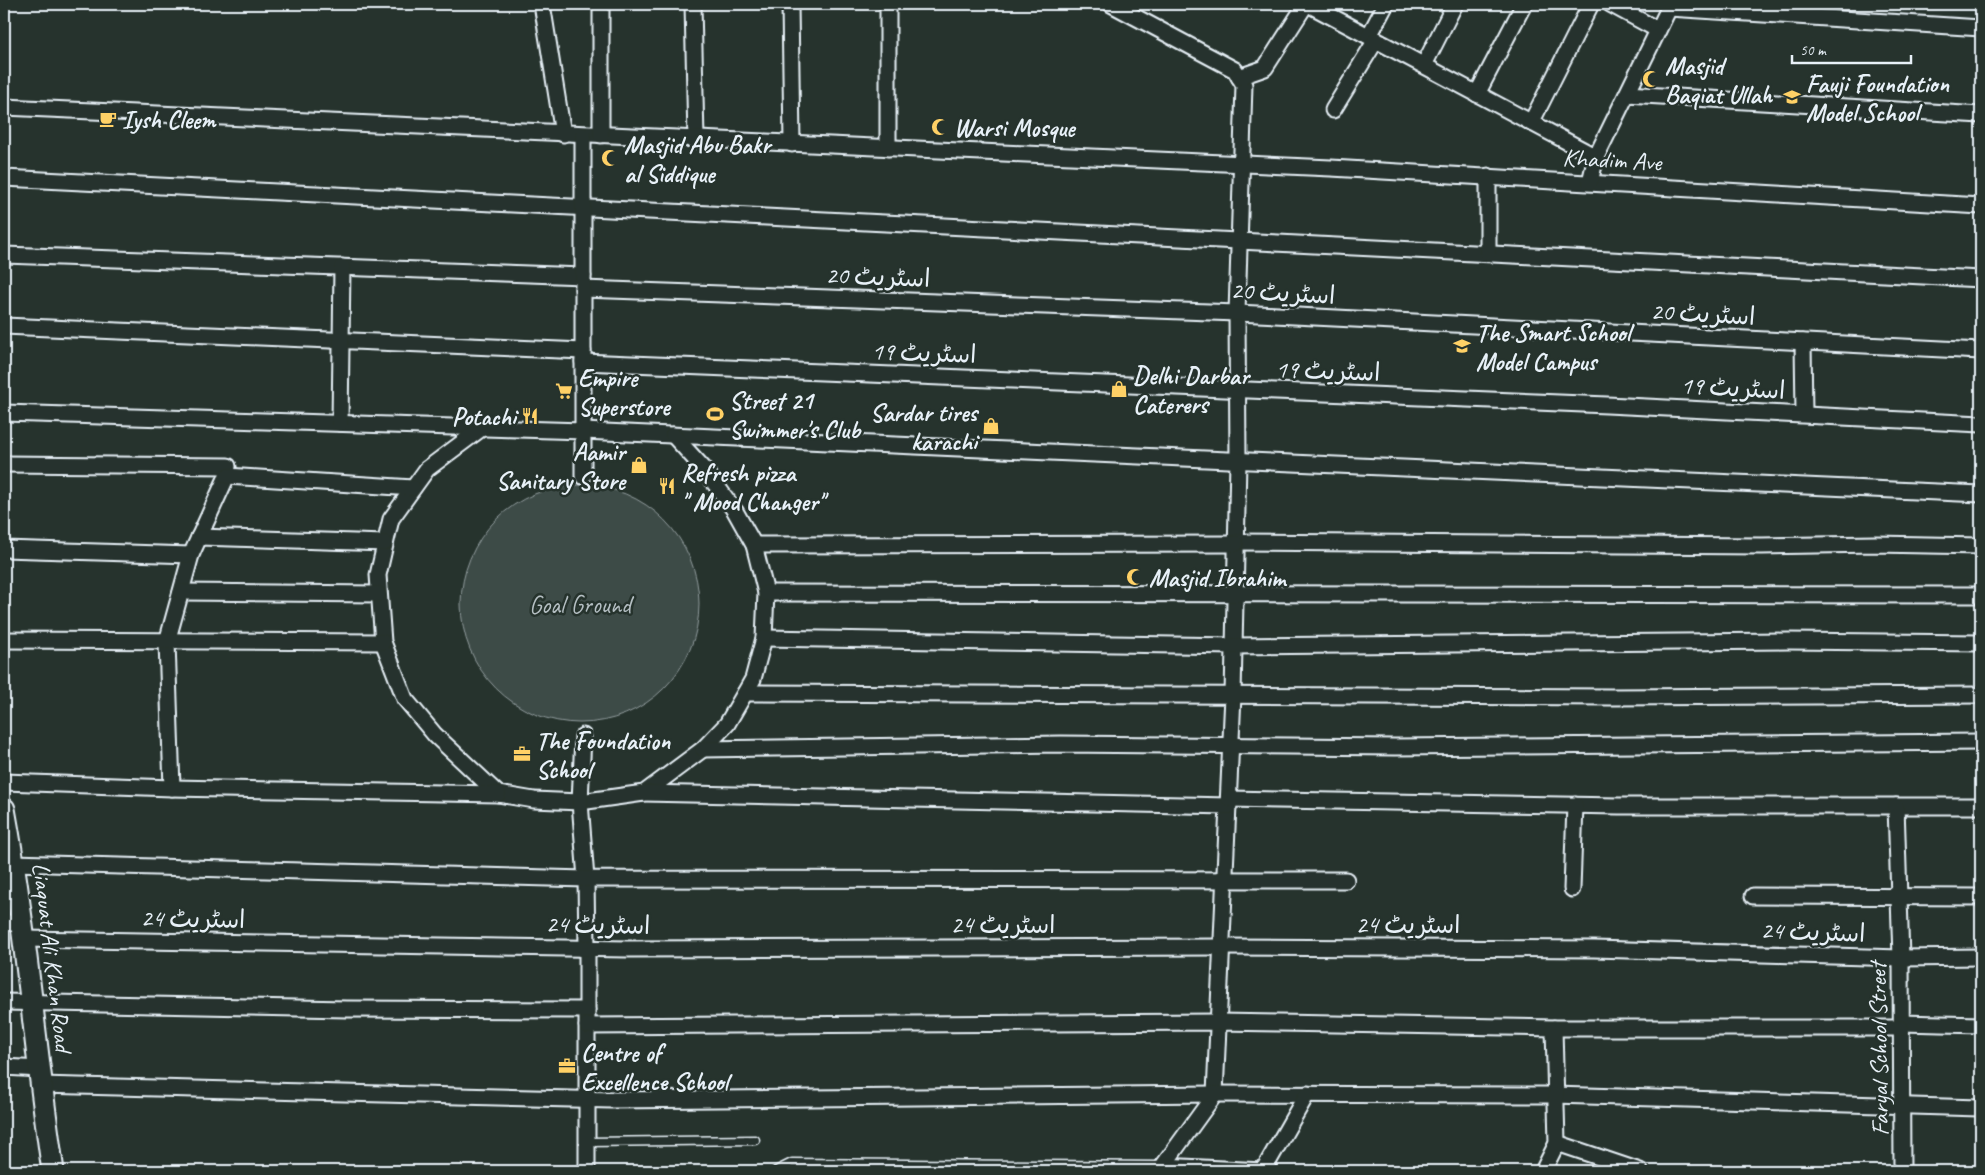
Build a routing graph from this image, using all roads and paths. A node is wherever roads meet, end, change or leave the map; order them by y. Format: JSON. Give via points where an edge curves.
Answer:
{"nodes":[{"id":1,"x":542,"y":4,"type":"edge"},
{"id":2,"x":601,"y":4,"type":"edge"},
{"id":3,"x":693,"y":4,"type":"edge"},
{"id":4,"x":790,"y":4,"type":"edge"},
{"id":5,"x":888,"y":4,"type":"edge"},
{"id":6,"x":1111,"y":4,"type":"edge"},
{"id":7,"x":1386,"y":4,"type":"edge"},
{"id":8,"x":1456,"y":4,"type":"edge"},
{"id":9,"x":1524,"y":4,"type":"edge"},
{"id":10,"x":1591,"y":4,"type":"edge"},
{"id":11,"x":1610,"y":4,"type":"edge"},
{"id":12,"x":1311,"y":5,"type":"edge"},
{"id":13,"x":1670,"y":6,"type":"edge"},
{"id":14,"x":1981,"y":28,"type":"edge"},
{"id":15,"x":1658,"y":30,"type":"junction"},
{"id":16,"x":1372,"y":38,"type":"junction"},
{"id":17,"x":1424,"y":65,"type":"junction"},
{"id":18,"x":1239,"y":77,"type":"junction"},
{"id":19,"x":1477,"y":94,"type":"junction"},
{"id":20,"x":1627,"y":94,"type":"junction"},
{"id":21,"x":4,"y":107,"type":"edge"},
{"id":22,"x":1333,"y":110,"type":"dead end"},
{"id":23,"x":1981,"y":115,"type":"edge"},
{"id":24,"x":1531,"y":123,"type":"junction"},
{"id":25,"x":562,"y":134,"type":"junction"},
{"id":26,"x":583,"y":135,"type":"junction"},
{"id":27,"x":601,"y":136,"type":"junction"},
{"id":28,"x":696,"y":140,"type":"junction"},
{"id":29,"x":792,"y":144,"type":"junction"},
{"id":30,"x":888,"y":148,"type":"junction"},
{"id":31,"x":1596,"y":157,"type":"junction"},
{"id":32,"x":1240,"y":164,"type":"junction"},
{"id":33,"x":1488,"y":176,"type":"junction"},
{"id":34,"x":4,"y":178,"type":"edge"},
{"id":35,"x":1590,"y":182,"type":"junction"},
{"id":36,"x":1981,"y":206,"type":"edge"},
{"id":37,"x":583,"y":207,"type":"junction"},
{"id":38,"x":1240,"y":240,"type":"junction"},
{"id":39,"x":1488,"y":253,"type":"junction"},
{"id":40,"x":4,"y":255,"type":"edge"},
{"id":41,"x":342,"y":267,"type":"junction"},
{"id":42,"x":1981,"y":279,"type":"edge"},
{"id":43,"x":583,"y":282,"type":"junction"},
{"id":44,"x":1237,"y":313,"type":"junction"},
{"id":45,"x":4,"y":326,"type":"edge"},
{"id":46,"x":342,"y":340,"type":"junction"},
{"id":47,"x":1803,"y":342,"type":"junction"},
{"id":48,"x":1981,"y":351,"type":"edge"},
{"id":49,"x":583,"y":356,"type":"junction"},
{"id":50,"x":1238,"y":390,"type":"junction"},
{"id":51,"x":4,"y":413,"type":"edge"},
{"id":52,"x":1804,"y":414,"type":"junction"},
{"id":53,"x":340,"y":424,"type":"junction"},
{"id":54,"x":1981,"y":424,"type":"edge"},
{"id":55,"x":482,"y":428,"type":"junction"},
{"id":56,"x":583,"y":431,"type":"junction"},
{"id":57,"x":673,"y":435,"type":"junction"},
{"id":58,"x":1238,"y":461,"type":"junction"},
{"id":59,"x":4,"y":464,"type":"edge"},
{"id":60,"x":227,"y":476,"type":"junction"},
{"id":61,"x":583,"y":476,"type":"dead end"},
{"id":62,"x":413,"y":488,"type":"junction"},
{"id":63,"x":1981,"y":494,"type":"edge"},
{"id":64,"x":199,"y":537,"type":"junction"},
{"id":65,"x":385,"y":543,"type":"junction"},
{"id":66,"x":1236,"y":543,"type":"junction"},
{"id":67,"x":754,"y":545,"type":"junction"},
{"id":68,"x":1981,"y":546,"type":"edge"},
{"id":69,"x":4,"y":549,"type":"edge"},
{"id":70,"x":191,"y":555,"type":"junction"},
{"id":71,"x":181,"y":592,"type":"junction"},
{"id":72,"x":766,"y":593,"type":"junction"},
{"id":73,"x":378,"y":594,"type":"junction"},
{"id":74,"x":1235,"y":595,"type":"junction"},
{"id":75,"x":1981,"y":596,"type":"edge"},
{"id":76,"x":764,"y":638,"type":"junction"},
{"id":77,"x":4,"y":640,"type":"edge"},
{"id":78,"x":167,"y":642,"type":"junction"},
{"id":79,"x":383,"y":642,"type":"junction"},
{"id":80,"x":1981,"y":643,"type":"edge"},
{"id":81,"x":1234,"y":646,"type":"junction"},
{"id":82,"x":745,"y":693,"type":"junction"},
{"id":83,"x":1233,"y":695,"type":"junction"},
{"id":84,"x":1981,"y":695,"type":"edge"},
{"id":85,"x":583,"y":736,"type":"dead end"},
{"id":86,"x":1981,"y":742,"type":"edge"},
{"id":87,"x":1229,"y":747,"type":"junction"},
{"id":88,"x":703,"y":749,"type":"junction"},
{"id":89,"x":4,"y":782,"type":"edge"},
{"id":90,"x":172,"y":788,"type":"junction"},
{"id":91,"x":644,"y":793,"type":"junction"},
{"id":92,"x":498,"y":794,"type":"junction"},
{"id":93,"x":580,"y":802,"type":"junction"},
{"id":94,"x":1229,"y":802,"type":"junction"},
{"id":95,"x":1574,"y":805,"type":"junction"},
{"id":96,"x":1896,"y":806,"type":"junction"},
{"id":97,"x":1981,"y":806,"type":"edge"},
{"id":98,"x":4,"y":809,"type":"edge"},
{"id":99,"x":9,"y":855,"type":"edge"},
{"id":100,"x":586,"y":879,"type":"junction"},
{"id":101,"x":1226,"y":879,"type":"junction"},
{"id":102,"x":1346,"y":880,"type":"dead end"},
{"id":103,"x":1572,"y":889,"type":"dead end"},
{"id":104,"x":1753,"y":896,"type":"dead end"},
{"id":105,"x":1899,"y":896,"type":"junction"},
{"id":106,"x":1981,"y":897,"type":"edge"},
{"id":107,"x":17,"y":928,"type":"edge"},
{"id":108,"x":1222,"y":947,"type":"junction"},
{"id":109,"x":588,"y":948,"type":"junction"},
{"id":110,"x":1901,"y":958,"type":"junction"},
{"id":111,"x":1981,"y":958,"type":"edge"},
{"id":112,"x":4,"y":1002,"type":"edge"},
{"id":113,"x":33,"y":1004,"type":"junction"},
{"id":114,"x":587,"y":1010,"type":"junction"},
{"id":115,"x":1218,"y":1022,"type":"junction"},
{"id":116,"x":1901,"y":1025,"type":"junction"},
{"id":117,"x":1981,"y":1025,"type":"edge"},
{"id":118,"x":587,"y":1026,"type":"junction"},
{"id":119,"x":1554,"y":1028,"type":"junction"},
{"id":120,"x":4,"y":1068,"type":"edge"},
{"id":121,"x":40,"y":1077,"type":"junction"},
{"id":122,"x":1215,"y":1094,"type":"junction"},
{"id":123,"x":1307,"y":1094,"type":"junction"},
{"id":124,"x":1554,"y":1095,"type":"junction"},
{"id":125,"x":587,"y":1099,"type":"junction"},
{"id":126,"x":1902,"y":1105,"type":"junction"},
{"id":127,"x":1979,"y":1108,"type":"dead end"},
{"id":128,"x":755,"y":1140,"type":"dead end"},
{"id":129,"x":587,"y":1142,"type":"junction"},
{"id":130,"x":1556,"y":1143,"type":"junction"},
{"id":131,"x":1163,"y":1168,"type":"edge"},
{"id":132,"x":54,"y":1171,"type":"edge"},
{"id":133,"x":587,"y":1171,"type":"edge"},
{"id":134,"x":776,"y":1171,"type":"edge"},
{"id":135,"x":1263,"y":1171,"type":"edge"},
{"id":136,"x":1543,"y":1171,"type":"edge"},
{"id":137,"x":1640,"y":1171,"type":"edge"},
{"id":138,"x":1902,"y":1171,"type":"edge"}],
"edges":[{"from":1,"to":25,"type":"street"},
{"from":2,"to":27,"type":"street"},
{"from":3,"to":28,"type":"street"},
{"from":4,"to":29,"type":"street"},
{"from":5,"to":30,"type":"street"},
{"from":6,"to":18,"type":"street","via":[[1235,70]]},
{"from":7,"to":16,"type":"street"},
{"from":8,"to":17,"type":"street"},
{"from":9,"to":19,"type":"street"},
{"from":10,"to":24,"type":"street"},
{"from":11,"to":15,"type":"street"},
{"from":12,"to":16,"type":"street"},
{"from":12,"to":18,"type":"street","via":[[1265,68]]},
{"from":13,"to":14,"type":"street"},
{"from":13,"to":15,"type":"street"},
{"from":15,"to":20,"type":"street"},
{"from":16,"to":17,"type":"street"},
{"from":16,"to":22,"type":"street"},
{"from":17,"to":19,"type":"street"},
{"from":18,"to":32,"type":"street","via":[[1244,85]]},
{"from":19,"to":24,"type":"street"},
{"from":20,"to":23,"type":"street"},
{"from":20,"to":31,"type":"street"},
{"from":21,"to":25,"type":"street","name":"Khadim Ave"},
{"from":24,"to":31,"type":"street"},
{"from":25,"to":26,"type":"street","name":"Khadim Ave"},
{"from":26,"to":27,"type":"street","name":"Khadim Ave"},
{"from":26,"to":37,"type":"street"},
{"from":27,"to":28,"type":"street","name":"Khadim Ave"},
{"from":28,"to":29,"type":"street","name":"Khadim Ave"},
{"from":29,"to":30,"type":"street","name":"Khadim Ave"},
{"from":30,"to":32,"type":"street","name":"Khadim Ave"},
{"from":31,"to":35,"type":"street"},
{"from":32,"to":33,"type":"street","name":"Khadim Ave"},
{"from":32,"to":38,"type":"street"},
{"from":33,"to":35,"type":"street","name":"Khadim Ave"},
{"from":33,"to":39,"type":"street"},
{"from":34,"to":37,"type":"street"},
{"from":35,"to":36,"type":"street","name":"Khadim Ave"},
{"from":37,"to":38,"type":"street"},
{"from":37,"to":43,"type":"street"},
{"from":38,"to":39,"type":"street"},
{"from":38,"to":44,"type":"street"},
{"from":39,"to":42,"type":"street"},
{"from":40,"to":41,"type":"street","name":"اسٹریٹ 20"},
{"from":41,"to":43,"type":"street","name":"اسٹریٹ 20"},
{"from":41,"to":46,"type":"street"},
{"from":43,"to":44,"type":"street","name":"اسٹریٹ 20"},
{"from":43,"to":49,"type":"street"},
{"from":44,"to":47,"type":"street","name":"اسٹریٹ 20"},
{"from":44,"to":50,"type":"street"},
{"from":45,"to":46,"type":"street","name":"اسٹریٹ 19"},
{"from":46,"to":49,"type":"street","name":"اسٹریٹ 19"},
{"from":46,"to":53,"type":"street"},
{"from":47,"to":48,"type":"street","name":"اسٹریٹ 20"},
{"from":47,"to":52,"type":"street"},
{"from":49,"to":50,"type":"street","name":"اسٹریٹ 19"},
{"from":49,"to":56,"type":"street"},
{"from":50,"to":52,"type":"street","name":"اسٹریٹ 19"},
{"from":50,"to":58,"type":"street"},
{"from":51,"to":53,"type":"street"},
{"from":52,"to":54,"type":"street","name":"اسٹریٹ 19"},
{"from":53,"to":55,"type":"street"},
{"from":55,"to":56,"type":"street"},
{"from":55,"to":62,"type":"street","via":[[427,469]]},
{"from":56,"to":57,"type":"street"},
{"from":56,"to":61,"type":"street"},
{"from":57,"to":58,"type":"street"},
{"from":57,"to":67,"type":"street","via":[[706,470]]},
{"from":58,"to":63,"type":"street"},
{"from":58,"to":66,"type":"street"},
{"from":59,"to":60,"type":"street","via":[[228,466]]},
{"from":60,"to":62,"type":"street"},
{"from":60,"to":64,"type":"street"},
{"from":62,"to":65,"type":"street","via":[[391,519]]},
{"from":64,"to":65,"type":"street"},
{"from":64,"to":70,"type":"street"},
{"from":65,"to":73,"type":"street","via":[[378,575]]},
{"from":66,"to":67,"type":"street"},
{"from":66,"to":68,"type":"street"},
{"from":66,"to":74,"type":"street"},
{"from":67,"to":72,"type":"street"},
{"from":69,"to":70,"type":"street"},
{"from":70,"to":71,"type":"street"},
{"from":71,"to":73,"type":"street"},
{"from":71,"to":78,"type":"street"},
{"from":72,"to":74,"type":"street"},
{"from":72,"to":76,"type":"street"},
{"from":73,"to":79,"type":"street"},
{"from":74,"to":75,"type":"street"},
{"from":74,"to":81,"type":"street"},
{"from":76,"to":81,"type":"street"},
{"from":76,"to":82,"type":"street","via":[[753,680]]},
{"from":77,"to":78,"type":"street"},
{"from":78,"to":79,"type":"street"},
{"from":78,"to":90,"type":"street"},
{"from":79,"to":92,"type":"street","via":[[405,699],[435,735]]},
{"from":80,"to":81,"type":"street","via":[[1788,640]]},
{"from":81,"to":83,"type":"street"},
{"from":82,"to":83,"type":"street"},
{"from":82,"to":88,"type":"street","via":[[727,724]]},
{"from":83,"to":84,"type":"street"},
{"from":83,"to":87,"type":"street"},
{"from":85,"to":93,"type":"street"},
{"from":86,"to":87,"type":"street"},
{"from":87,"to":88,"type":"street","via":[[1061,744]]},
{"from":87,"to":94,"type":"street"},
{"from":88,"to":91,"type":"street"},
{"from":89,"to":90,"type":"street"},
{"from":90,"to":92,"type":"street"},
{"from":91,"to":93,"type":"street"},
{"from":91,"to":94,"type":"street"},
{"from":92,"to":93,"type":"street"},
{"from":93,"to":100,"type":"street"},
{"from":94,"to":95,"type":"street"},
{"from":94,"to":101,"type":"street"},
{"from":95,"to":96,"type":"street"},
{"from":95,"to":103,"type":"street"},
{"from":96,"to":97,"type":"street"},
{"from":96,"to":105,"type":"street","name":"Faryal School Street"},
{"from":98,"to":99,"type":"main road","name":"Liaquat Ali Khan Road"},
{"from":99,"to":100,"type":"street"},
{"from":99,"to":107,"type":"main road","name":"Liaquat Ali Khan Road"},
{"from":100,"to":101,"type":"street"},
{"from":100,"to":109,"type":"street"},
{"from":101,"to":102,"type":"street"},
{"from":101,"to":108,"type":"street"},
{"from":104,"to":105,"type":"street"},
{"from":105,"to":106,"type":"street"},
{"from":105,"to":110,"type":"street","name":"Faryal School Street"},
{"from":107,"to":109,"type":"street","name":"اسٹریٹ 24"},
{"from":107,"to":113,"type":"main road","name":"Liaquat Ali Khan Road"},
{"from":108,"to":109,"type":"street","name":"اسٹریٹ 24"},
{"from":108,"to":110,"type":"street","name":"اسٹریٹ 24","via":[[1594,948]]},
{"from":108,"to":115,"type":"street"},
{"from":109,"to":114,"type":"street"},
{"from":110,"to":111,"type":"street","name":"اسٹریٹ 24"},
{"from":110,"to":116,"type":"street","name":"Faryal School Street"},
{"from":112,"to":113,"type":"street"},
{"from":113,"to":114,"type":"street"},
{"from":113,"to":121,"type":"main road","name":"Liaquat Ali Khan Road"},
{"from":114,"to":118,"type":"street"},
{"from":115,"to":118,"type":"street"},
{"from":115,"to":119,"type":"street"},
{"from":115,"to":122,"type":"street"},
{"from":116,"to":117,"type":"street"},
{"from":116,"to":119,"type":"street"},
{"from":116,"to":126,"type":"street","name":"Faryal School Street"},
{"from":118,"to":125,"type":"street"},
{"from":119,"to":124,"type":"street"},
{"from":120,"to":121,"type":"street"},
{"from":121,"to":125,"type":"street"},
{"from":121,"to":132,"type":"main road","name":"Liaquat Ali Khan Road"},
{"from":122,"to":123,"type":"street"},
{"from":122,"to":125,"type":"street"},
{"from":122,"to":131,"type":"street"},
{"from":123,"to":124,"type":"street"},
{"from":123,"to":135,"type":"street"},
{"from":124,"to":126,"type":"street"},
{"from":124,"to":130,"type":"street"},
{"from":125,"to":129,"type":"street"},
{"from":126,"to":127,"type":"street"},
{"from":126,"to":138,"type":"street","name":"Faryal School Street"},
{"from":128,"to":129,"type":"lane"},
{"from":129,"to":133,"type":"street"},
{"from":130,"to":136,"type":"street"},
{"from":130,"to":137,"type":"street"},
{"from":131,"to":134,"type":"lane","via":[[792,1163]]},
{"from":131,"to":135,"type":"street"}]}
